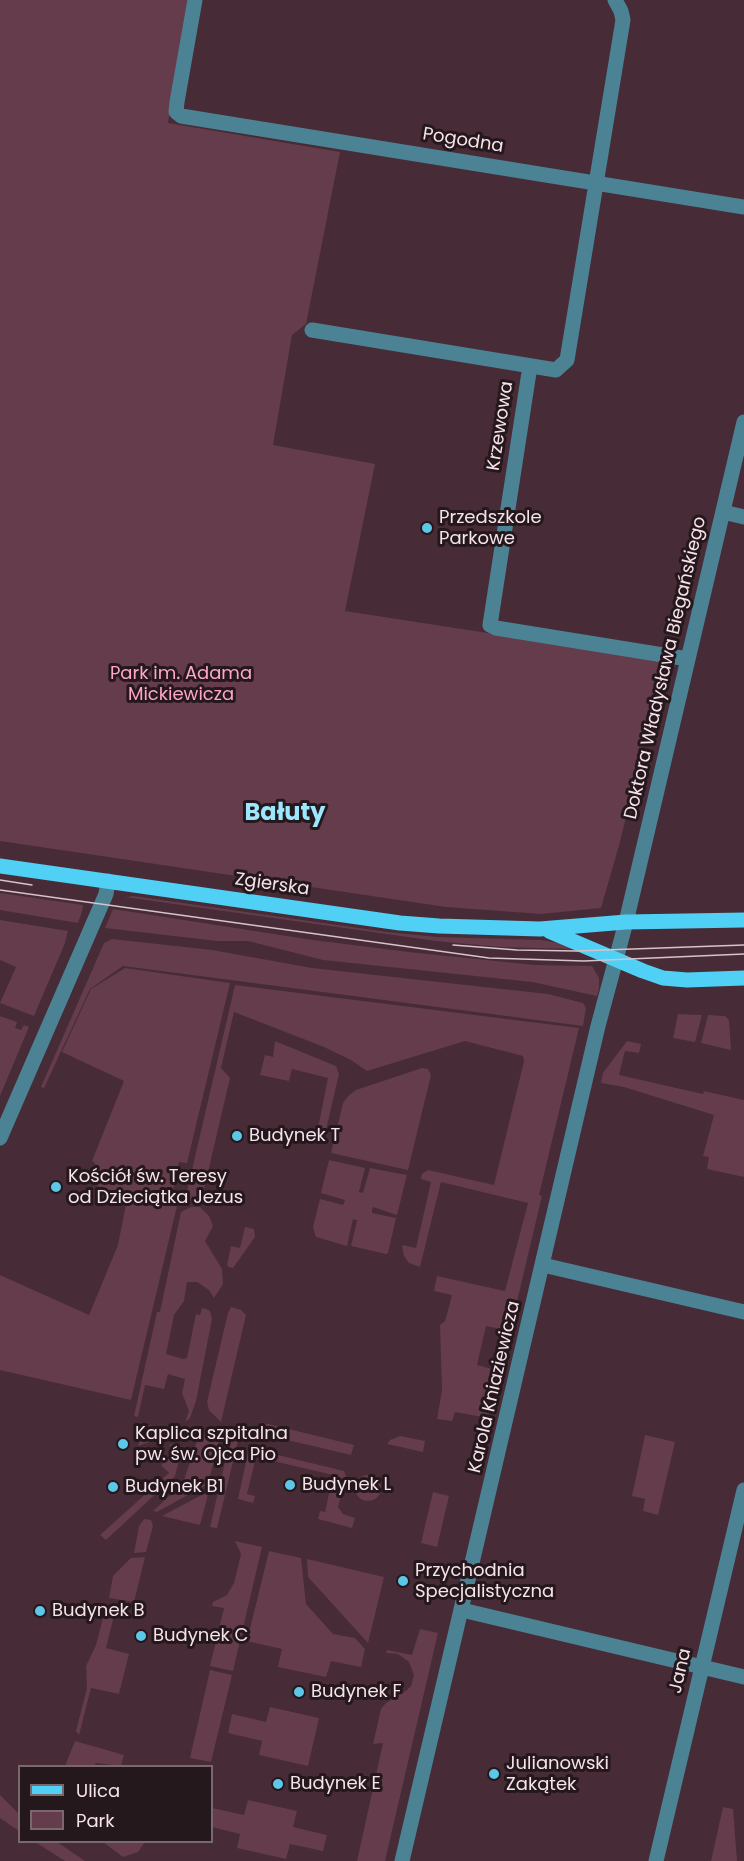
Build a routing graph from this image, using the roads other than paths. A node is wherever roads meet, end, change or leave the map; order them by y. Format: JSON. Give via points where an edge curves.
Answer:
{"nodes":[{"id":1,"x":195,"y":0,"type":"edge"},
{"id":2,"x":615,"y":0,"type":"edge"},
{"id":3,"x":596,"y":182,"type":"junction"},
{"id":4,"x":744,"y":207,"type":"edge"},
{"id":5,"x":312,"y":330,"type":"dead end"},
{"id":6,"x":530,"y":366,"type":"junction"},
{"id":7,"x":744,"y":422,"type":"edge"},
{"id":8,"x":723,"y":512,"type":"junction"},
{"id":9,"x":744,"y":517,"type":"edge"},
{"id":10,"x":688,"y":658,"type":"junction"},
{"id":11,"x":0,"y":866,"type":"edge"},
{"id":12,"x":108,"y":881,"type":"junction"},
{"id":13,"x":744,"y":920,"type":"edge"},
{"id":14,"x":626,"y":922,"type":"junction"},
{"id":15,"x":540,"y":929,"type":"junction"},
{"id":16,"x":616,"y":960,"type":"junction"},
{"id":17,"x":744,"y":978,"type":"edge"},
{"id":18,"x":0,"y":1138,"type":"edge"},
{"id":19,"x":543,"y":1265,"type":"junction"},
{"id":20,"x":744,"y":1312,"type":"edge"},
{"id":21,"x":744,"y":1490,"type":"edge"},
{"id":22,"x":462,"y":1610,"type":"junction"},
{"id":23,"x":702,"y":1667,"type":"junction"},
{"id":24,"x":744,"y":1677,"type":"edge"},
{"id":25,"x":402,"y":1861,"type":"edge"},
{"id":26,"x":656,"y":1861,"type":"edge"}],
"edges":[{"from":1,"to":3,"type":"street","name":"Pogodna","via":[[176,112],[181,116]]},
{"from":2,"to":3,"type":"street","name":"Krzewowa","via":[[623,20]]},
{"from":3,"to":4,"type":"street","name":"Pogodna"},
{"from":3,"to":6,"type":"street","name":"Krzewowa","via":[[567,360],[556,370]]},
{"from":5,"to":6,"type":"street"},
{"from":6,"to":10,"type":"street","name":"Krzewowa","via":[[489,625]]},
{"from":7,"to":8,"type":"street","name":"Doktora Władysława Biegańskiego"},
{"from":8,"to":9,"type":"street"},
{"from":8,"to":10,"type":"street","name":"Doktora Władysława Biegańskiego"},
{"from":10,"to":14,"type":"street","name":"Doktora Władysława Biegańskiego"},
{"from":11,"to":12,"type":"main road","name":"Zgierska"},
{"from":12,"to":15,"type":"main road","name":"Zgierska","via":[[400,923]]},
{"from":12,"to":18,"type":"street","via":[[106,894]]},
{"from":13,"to":14,"type":"main road","name":"Zgierska"},
{"from":14,"to":15,"type":"main road","name":"Zgierska"},
{"from":14,"to":16,"type":"street","name":"Karola Kniaziewicza"},
{"from":15,"to":16,"type":"main road","name":"Zgierska"},
{"from":16,"to":17,"type":"main road","name":"Zgierska","via":[[671,979]]},
{"from":16,"to":19,"type":"street","name":"Karola Kniaziewicza"},
{"from":19,"to":20,"type":"street"},
{"from":19,"to":22,"type":"street","name":"Karola Kniaziewicza"},
{"from":21,"to":23,"type":"street","name":"Jana"},
{"from":22,"to":23,"type":"street"},
{"from":22,"to":25,"type":"street","name":"Karola Kniaziewicza"},
{"from":23,"to":24,"type":"street"},
{"from":23,"to":26,"type":"street","name":"Jana"}]}
